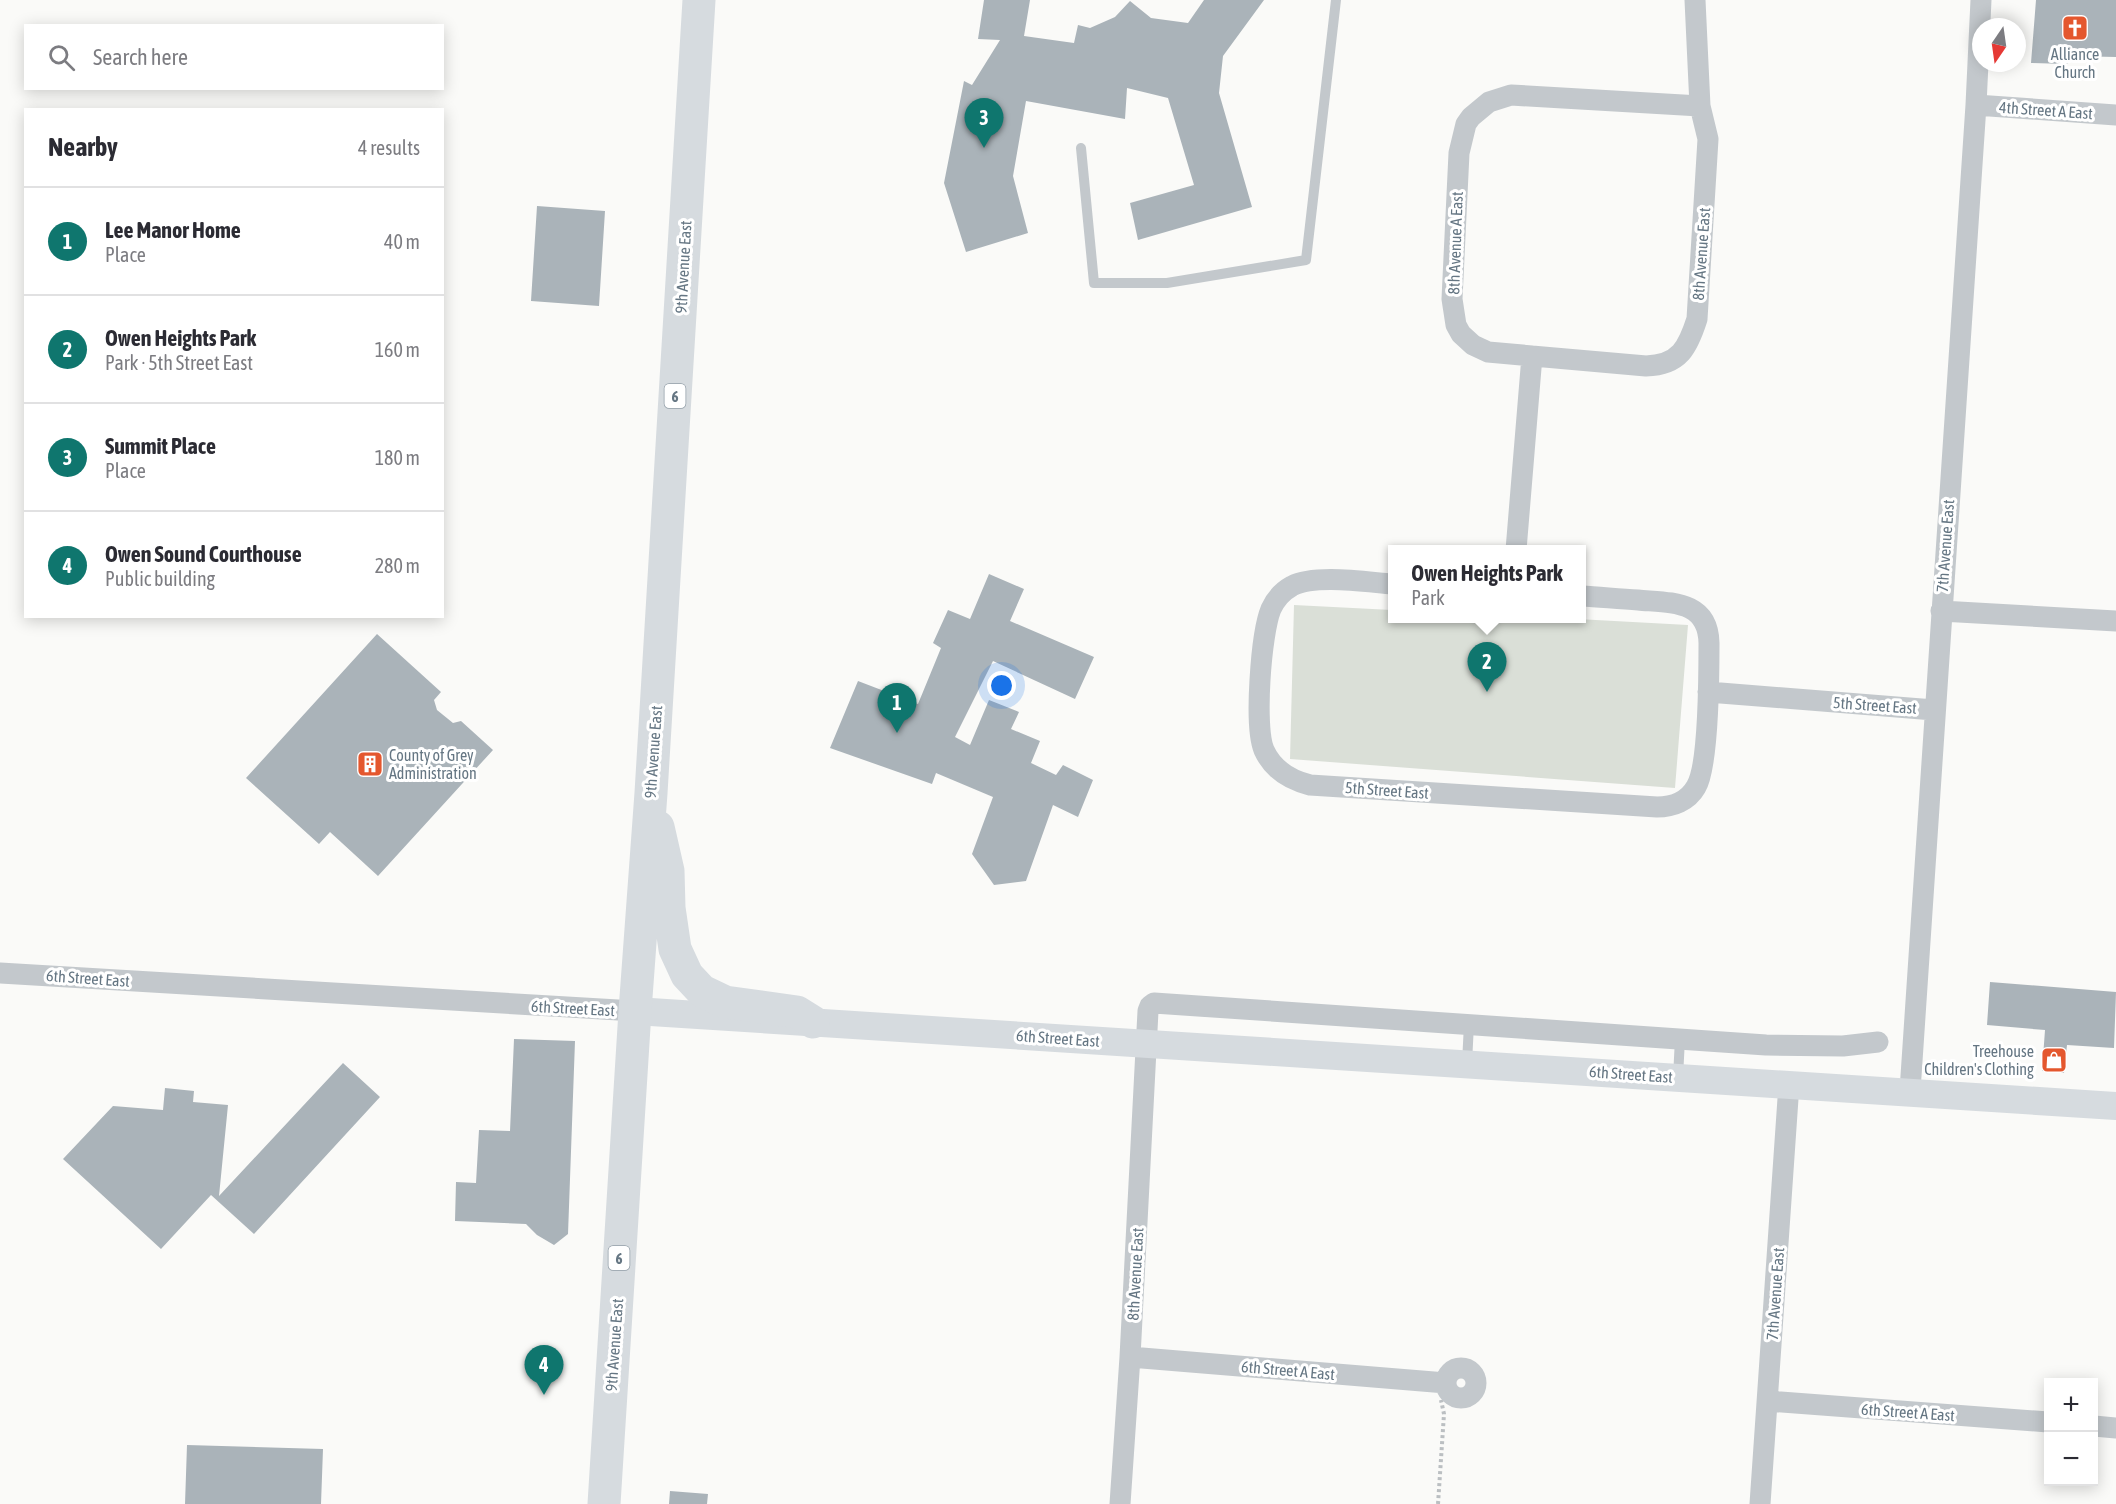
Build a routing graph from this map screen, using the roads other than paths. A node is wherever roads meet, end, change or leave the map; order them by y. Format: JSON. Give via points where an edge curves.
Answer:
{"nodes":[{"id":1,"x":699,"y":0,"type":"edge"},
{"id":2,"x":1336,"y":0,"type":"edge"},
{"id":3,"x":1695,"y":0,"type":"edge"},
{"id":4,"x":1981,"y":0,"type":"edge"},
{"id":5,"x":1976,"y":105,"type":"junction"},
{"id":6,"x":1700,"y":106,"type":"junction"},
{"id":7,"x":2116,"y":115,"type":"edge"},
{"id":8,"x":1081,"y":148,"type":"dead end"},
{"id":9,"x":1532,"y":356,"type":"junction"},
{"id":10,"x":1516,"y":545,"type":"edge"},
{"id":11,"x":1388,"y":584,"type":"edge"},
{"id":12,"x":1586,"y":596,"type":"edge"},
{"id":13,"x":1941,"y":611,"type":"junction"},
{"id":14,"x":2116,"y":621,"type":"edge"},
{"id":15,"x":1708,"y":692,"type":"junction"},
{"id":16,"x":1934,"y":710,"type":"junction"},
{"id":17,"x":651,"y":793,"type":"junction"},
{"id":18,"x":0,"y":973,"type":"edge"},
{"id":19,"x":635,"y":1011,"type":"junction"},
{"id":20,"x":813,"y":1023,"type":"junction"},
{"id":21,"x":1469,"y":1024,"type":"junction"},
{"id":22,"x":1680,"y":1039,"type":"junction"},
{"id":23,"x":1878,"y":1042,"type":"dead end"},
{"id":24,"x":1146,"y":1043,"type":"junction"},
{"id":25,"x":1467,"y":1063,"type":"junction"},
{"id":26,"x":1678,"y":1077,"type":"junction"},
{"id":27,"x":1789,"y":1084,"type":"junction"},
{"id":28,"x":1910,"y":1091,"type":"junction"},
{"id":29,"x":2116,"y":1106,"type":"edge"},
{"id":30,"x":1130,"y":1357,"type":"junction"},
{"id":31,"x":1443,"y":1389,"type":"road end"},
{"id":32,"x":1768,"y":1401,"type":"junction"},
{"id":33,"x":2044,"y":1422,"type":"edge"},
{"id":34,"x":2098,"y":1426,"type":"edge"},
{"id":35,"x":2116,"y":1428,"type":"edge"},
{"id":36,"x":604,"y":1504,"type":"edge"},
{"id":37,"x":1120,"y":1504,"type":"edge"},
{"id":38,"x":1760,"y":1504,"type":"edge"}],
"edges":[{"from":1,"to":17,"type":"highway","name":"9th Avenue East","number":"6"},
{"from":2,"to":8,"type":"lane","via":[[1306,260],[1167,283],[1094,283]]},
{"from":3,"to":6,"type":"street","name":"8th Avenue East"},
{"from":4,"to":5,"type":"street","name":"7th Avenue East"},
{"from":5,"to":7,"type":"street","name":"4th Street A East"},
{"from":5,"to":13,"type":"street","name":"7th Avenue East"},
{"from":6,"to":9,"type":"street","name":"8th Avenue East","via":[[1708,139],[1696,319],[1689,344],[1670,361],[1654,366]]},
{"from":6,"to":9,"type":"street","name":"8th Avenue A East","via":[[1511,95],[1489,102],[1466,124],[1459,153],[1452,299],[1456,325],[1480,350]]},
{"from":9,"to":10,"type":"street"},
{"from":11,"to":15,"type":"street","name":"5th Street East","via":[[1312,580],[1292,586],[1275,603],[1268,619],[1262,657],[1260,728],[1264,751],[1287,777],[1310,785],[1664,807],[1685,799],[1699,781]]},
{"from":12,"to":15,"type":"street","name":"5th Street East","via":[[1677,603],[1692,609],[1702,618],[1709,637]]},
{"from":13,"to":14,"type":"street"},
{"from":13,"to":16,"type":"street","name":"7th Avenue East"},
{"from":15,"to":16,"type":"street","name":"5th Street East"},
{"from":16,"to":28,"type":"street","name":"7th Avenue East"},
{"from":17,"to":19,"type":"highway","name":"9th Avenue East","number":"6"},
{"from":17,"to":20,"type":"highway","via":[[668,871],[675,949],[687,975],[702,991],[725,1002],[797,1012]]},
{"from":18,"to":19,"type":"street","name":"6th Street East"},
{"from":19,"to":20,"type":"main road","name":"6th Street East"},
{"from":19,"to":36,"type":"highway","name":"9th Avenue East","number":"6"},
{"from":20,"to":24,"type":"main road","name":"6th Street East"},
{"from":21,"to":22,"type":"street"},
{"from":21,"to":24,"type":"street","via":[[1154,1003],[1148,1011]]},
{"from":21,"to":25,"type":"lane"},
{"from":22,"to":23,"type":"street","via":[[1806,1047]]},
{"from":22,"to":26,"type":"lane"},
{"from":24,"to":25,"type":"main road","name":"6th Street East"},
{"from":24,"to":30,"type":"street","name":"8th Avenue East"},
{"from":25,"to":26,"type":"main road","name":"6th Street East"},
{"from":26,"to":27,"type":"main road","name":"6th Street East"},
{"from":27,"to":28,"type":"main road","name":"6th Street East"},
{"from":27,"to":32,"type":"street","name":"7th Avenue East"},
{"from":28,"to":29,"type":"main road","name":"6th Street East"},
{"from":30,"to":31,"type":"street","name":"6th Street A East"},
{"from":30,"to":37,"type":"street","name":"8th Avenue East"},
{"from":32,"to":33,"type":"street","name":"6th Street A East"},
{"from":32,"to":38,"type":"street","name":"7th Avenue East"},
{"from":34,"to":35,"type":"street"}]}
